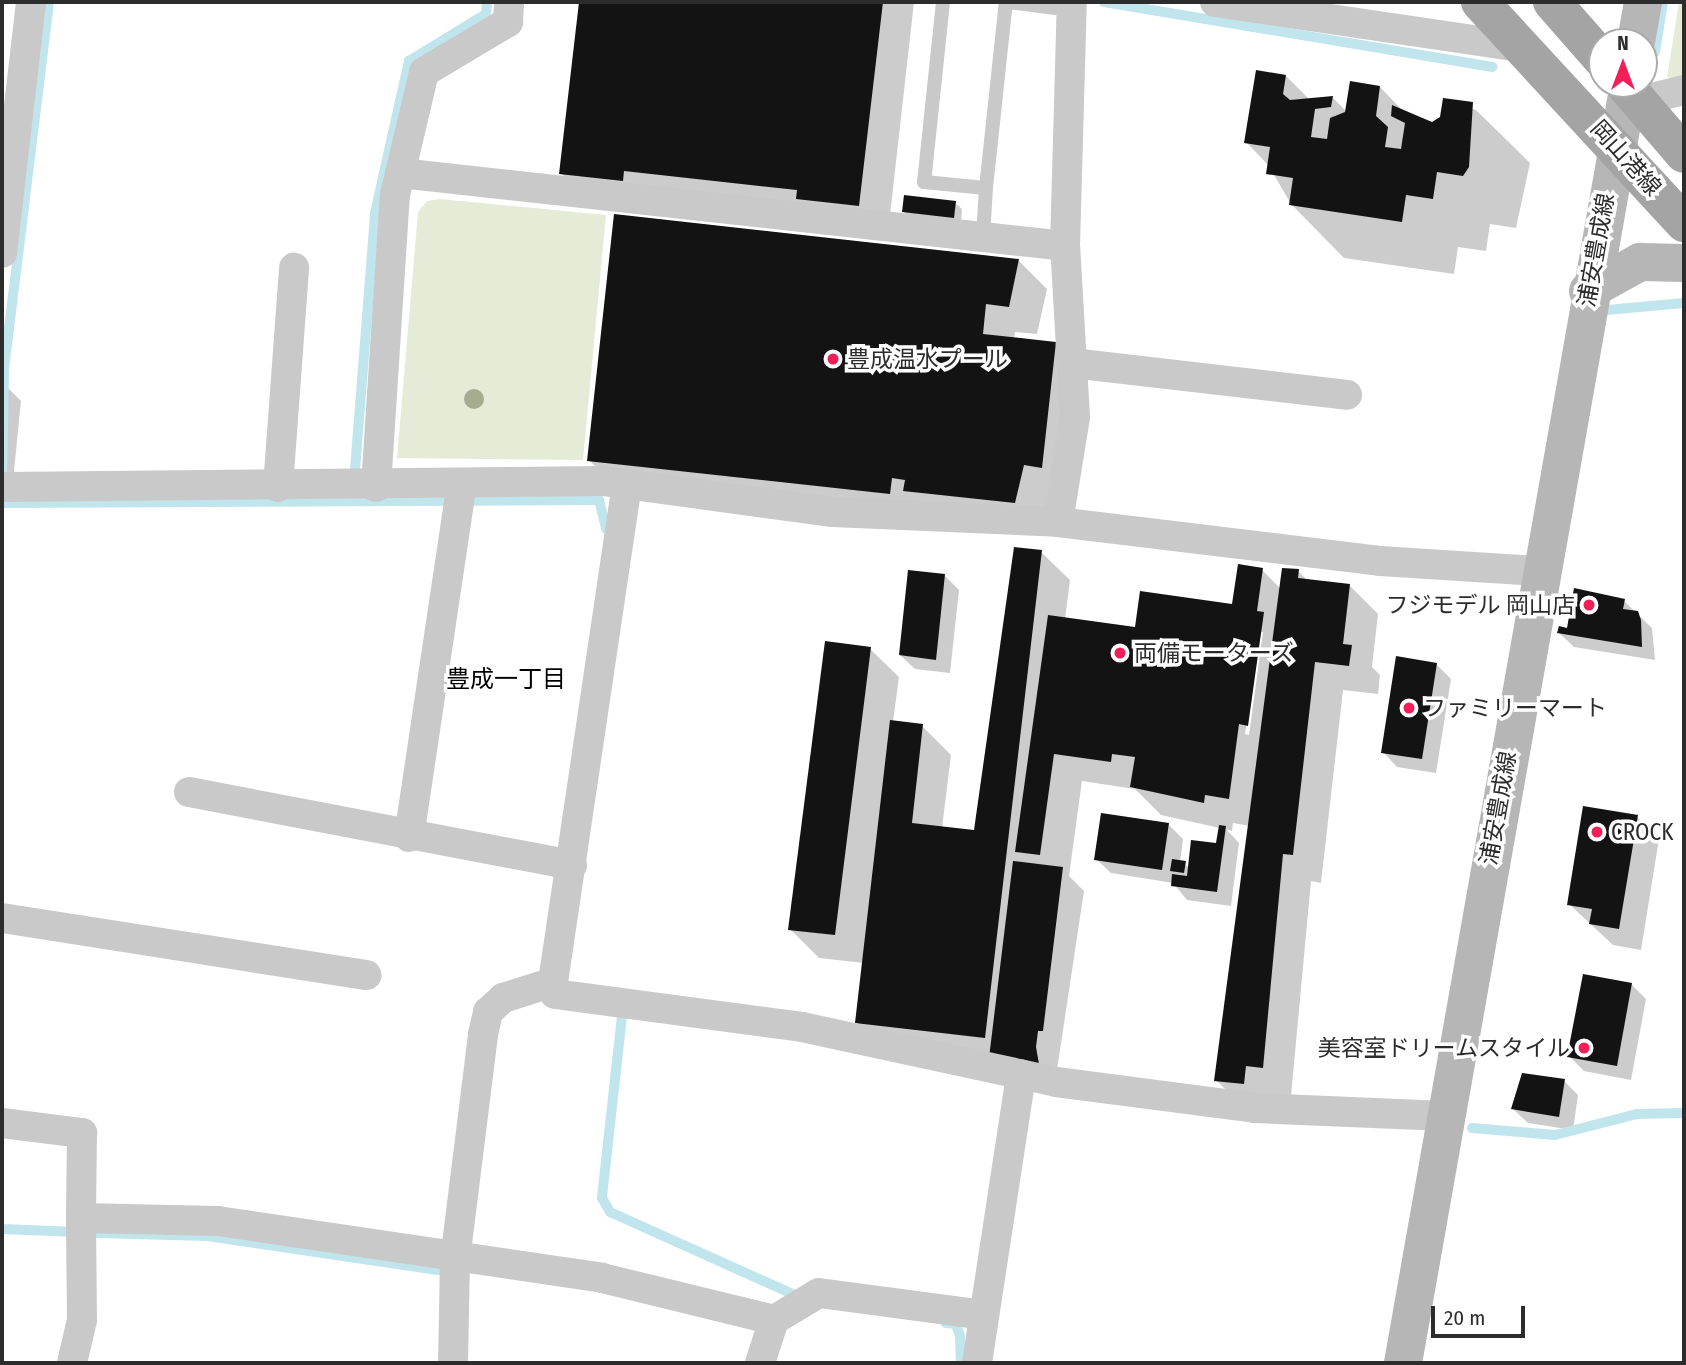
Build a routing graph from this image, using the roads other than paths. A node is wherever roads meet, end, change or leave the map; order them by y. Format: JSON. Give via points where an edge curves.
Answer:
{"nodes":[{"id":1,"x":31,"y":2,"type":"edge"},
{"id":2,"x":509,"y":2,"type":"edge"},
{"id":3,"x":943,"y":2,"type":"edge"},
{"id":4,"x":1007,"y":2,"type":"edge"},
{"id":5,"x":1215,"y":2,"type":"edge"},
{"id":6,"x":1480,"y":2,"type":"edge"},
{"id":7,"x":1552,"y":2,"type":"edge"},
{"id":8,"x":1643,"y":2,"type":"edge"},
{"id":9,"x":1071,"y":6,"type":"edge"},
{"id":10,"x":1638,"y":28,"type":"edge"},
{"id":11,"x":1588,"y":43,"type":"edge"},
{"id":12,"x":1518,"y":47,"type":"junction"},
{"id":13,"x":12,"y":70,"type":"edge"},
{"id":14,"x":1658,"y":90,"type":"edge"},
{"id":15,"x":1684,"y":90,"type":"edge"},
{"id":16,"x":1628,"y":98,"type":"edge"},
{"id":17,"x":1637,"y":98,"type":"edge"},
{"id":18,"x":1616,"y":144,"type":"junction"},
{"id":19,"x":1684,"y":154,"type":"edge"},
{"id":20,"x":400,"y":173,"type":"junction"},
{"id":21,"x":986,"y":188,"type":"junction"},
{"id":22,"x":1684,"y":223,"type":"edge"},
{"id":23,"x":983,"y":237,"type":"junction"},
{"id":24,"x":3,"y":240,"type":"edge"},
{"id":25,"x":1065,"y":246,"type":"junction"},
{"id":26,"x":1684,"y":263,"type":"edge"},
{"id":27,"x":295,"y":268,"type":"dead end"},
{"id":28,"x":1588,"y":291,"type":"junction"},
{"id":29,"x":1072,"y":363,"type":"junction"},
{"id":30,"x":1347,"y":395,"type":"dead end"},
{"id":31,"x":627,"y":484,"type":"junction"},
{"id":32,"x":5,"y":486,"type":"edge"},
{"id":33,"x":278,"y":486,"type":"junction"},
{"id":34,"x":361,"y":487,"type":"junction"},
{"id":35,"x":460,"y":494,"type":"junction"},
{"id":36,"x":1058,"y":522,"type":"junction"},
{"id":37,"x":1540,"y":571,"type":"junction"},
{"id":38,"x":189,"y":792,"type":"dead end"},
{"id":39,"x":409,"y":837,"type":"junction"},
{"id":40,"x":564,"y":864,"type":"junction"},
{"id":41,"x":2,"y":918,"type":"edge"},
{"id":42,"x":367,"y":975,"type":"dead end"},
{"id":43,"x":545,"y":984,"type":"junction"},
{"id":44,"x":1019,"y":1083,"type":"junction"},
{"id":45,"x":1445,"y":1116,"type":"junction"},
{"id":46,"x":2,"y":1123,"type":"edge"},
{"id":47,"x":81,"y":1227,"type":"junction"},
{"id":48,"x":454,"y":1260,"type":"junction"},
{"id":49,"x":794,"y":1307,"type":"junction"},
{"id":50,"x":984,"y":1315,"type":"junction"},
{"id":51,"x":72,"y":1363,"type":"edge"},
{"id":52,"x":453,"y":1363,"type":"edge"},
{"id":53,"x":760,"y":1363,"type":"edge"},
{"id":54,"x":977,"y":1363,"type":"edge"},
{"id":55,"x":1403,"y":1363,"type":"edge"}],
"edges":[{"from":1,"to":13,"type":"street"},
{"from":2,"to":20,"type":"street","via":[[508,22],[424,72]]},
{"from":3,"to":21,"type":"lane","via":[[924,182]]},
{"from":4,"to":9,"type":"lane"},
{"from":4,"to":21,"type":"lane"},
{"from":5,"to":12,"type":"street"},
{"from":6,"to":12,"type":"main road","name":"岡山港線"},
{"from":7,"to":11,"type":"main road"},
{"from":8,"to":10,"type":"main road"},
{"from":9,"to":25,"type":"street"},
{"from":12,"to":18,"type":"main road","name":"岡山港線"},
{"from":13,"to":24,"type":"street"},
{"from":14,"to":15,"type":"street"},
{"from":16,"to":18,"type":"main road","name":"浦安豊成線"},
{"from":17,"to":19,"type":"main road","name":"岡山港線"},
{"from":18,"to":22,"type":"main road","name":"岡山港線"},
{"from":18,"to":28,"type":"main road","name":"浦安豊成線"},
{"from":20,"to":23,"type":"street"},
{"from":20,"to":34,"type":"street"},
{"from":21,"to":23,"type":"lane"},
{"from":23,"to":25,"type":"street"},
{"from":25,"to":29,"type":"street"},
{"from":26,"to":28,"type":"main road","via":[[1640,262]]},
{"from":27,"to":33,"type":"street"},
{"from":28,"to":37,"type":"main road","name":"浦安豊成線"},
{"from":29,"to":30,"type":"street"},
{"from":29,"to":36,"type":"street","via":[[1075,416]]},
{"from":31,"to":35,"type":"street"},
{"from":31,"to":36,"type":"street","via":[[833,512]]},
{"from":31,"to":40,"type":"street"},
{"from":32,"to":33,"type":"street"},
{"from":33,"to":34,"type":"street"},
{"from":34,"to":35,"type":"street"},
{"from":35,"to":39,"type":"street"},
{"from":36,"to":37,"type":"street","via":[[1380,561]]},
{"from":37,"to":45,"type":"main road","name":"浦安豊成線"},
{"from":38,"to":39,"type":"street"},
{"from":39,"to":40,"type":"street"},
{"from":40,"to":43,"type":"street"},
{"from":41,"to":42,"type":"street"},
{"from":43,"to":44,"type":"street","via":[[555,994],[802,1027]]},
{"from":43,"to":48,"type":"street","via":[[503,998],[488,1012]]},
{"from":44,"to":45,"type":"street","via":[[1255,1108]]},
{"from":44,"to":50,"type":"street"},
{"from":45,"to":55,"type":"main road","name":"浦安豊成線"},
{"from":46,"to":47,"type":"street","via":[[82,1133]]},
{"from":47,"to":48,"type":"street","via":[[218,1222]]},
{"from":47,"to":51,"type":"street","via":[[82,1320]]},
{"from":48,"to":49,"type":"street"},
{"from":48,"to":52,"type":"street"},
{"from":49,"to":50,"type":"street"},
{"from":49,"to":53,"type":"street"},
{"from":50,"to":54,"type":"street"}]}
